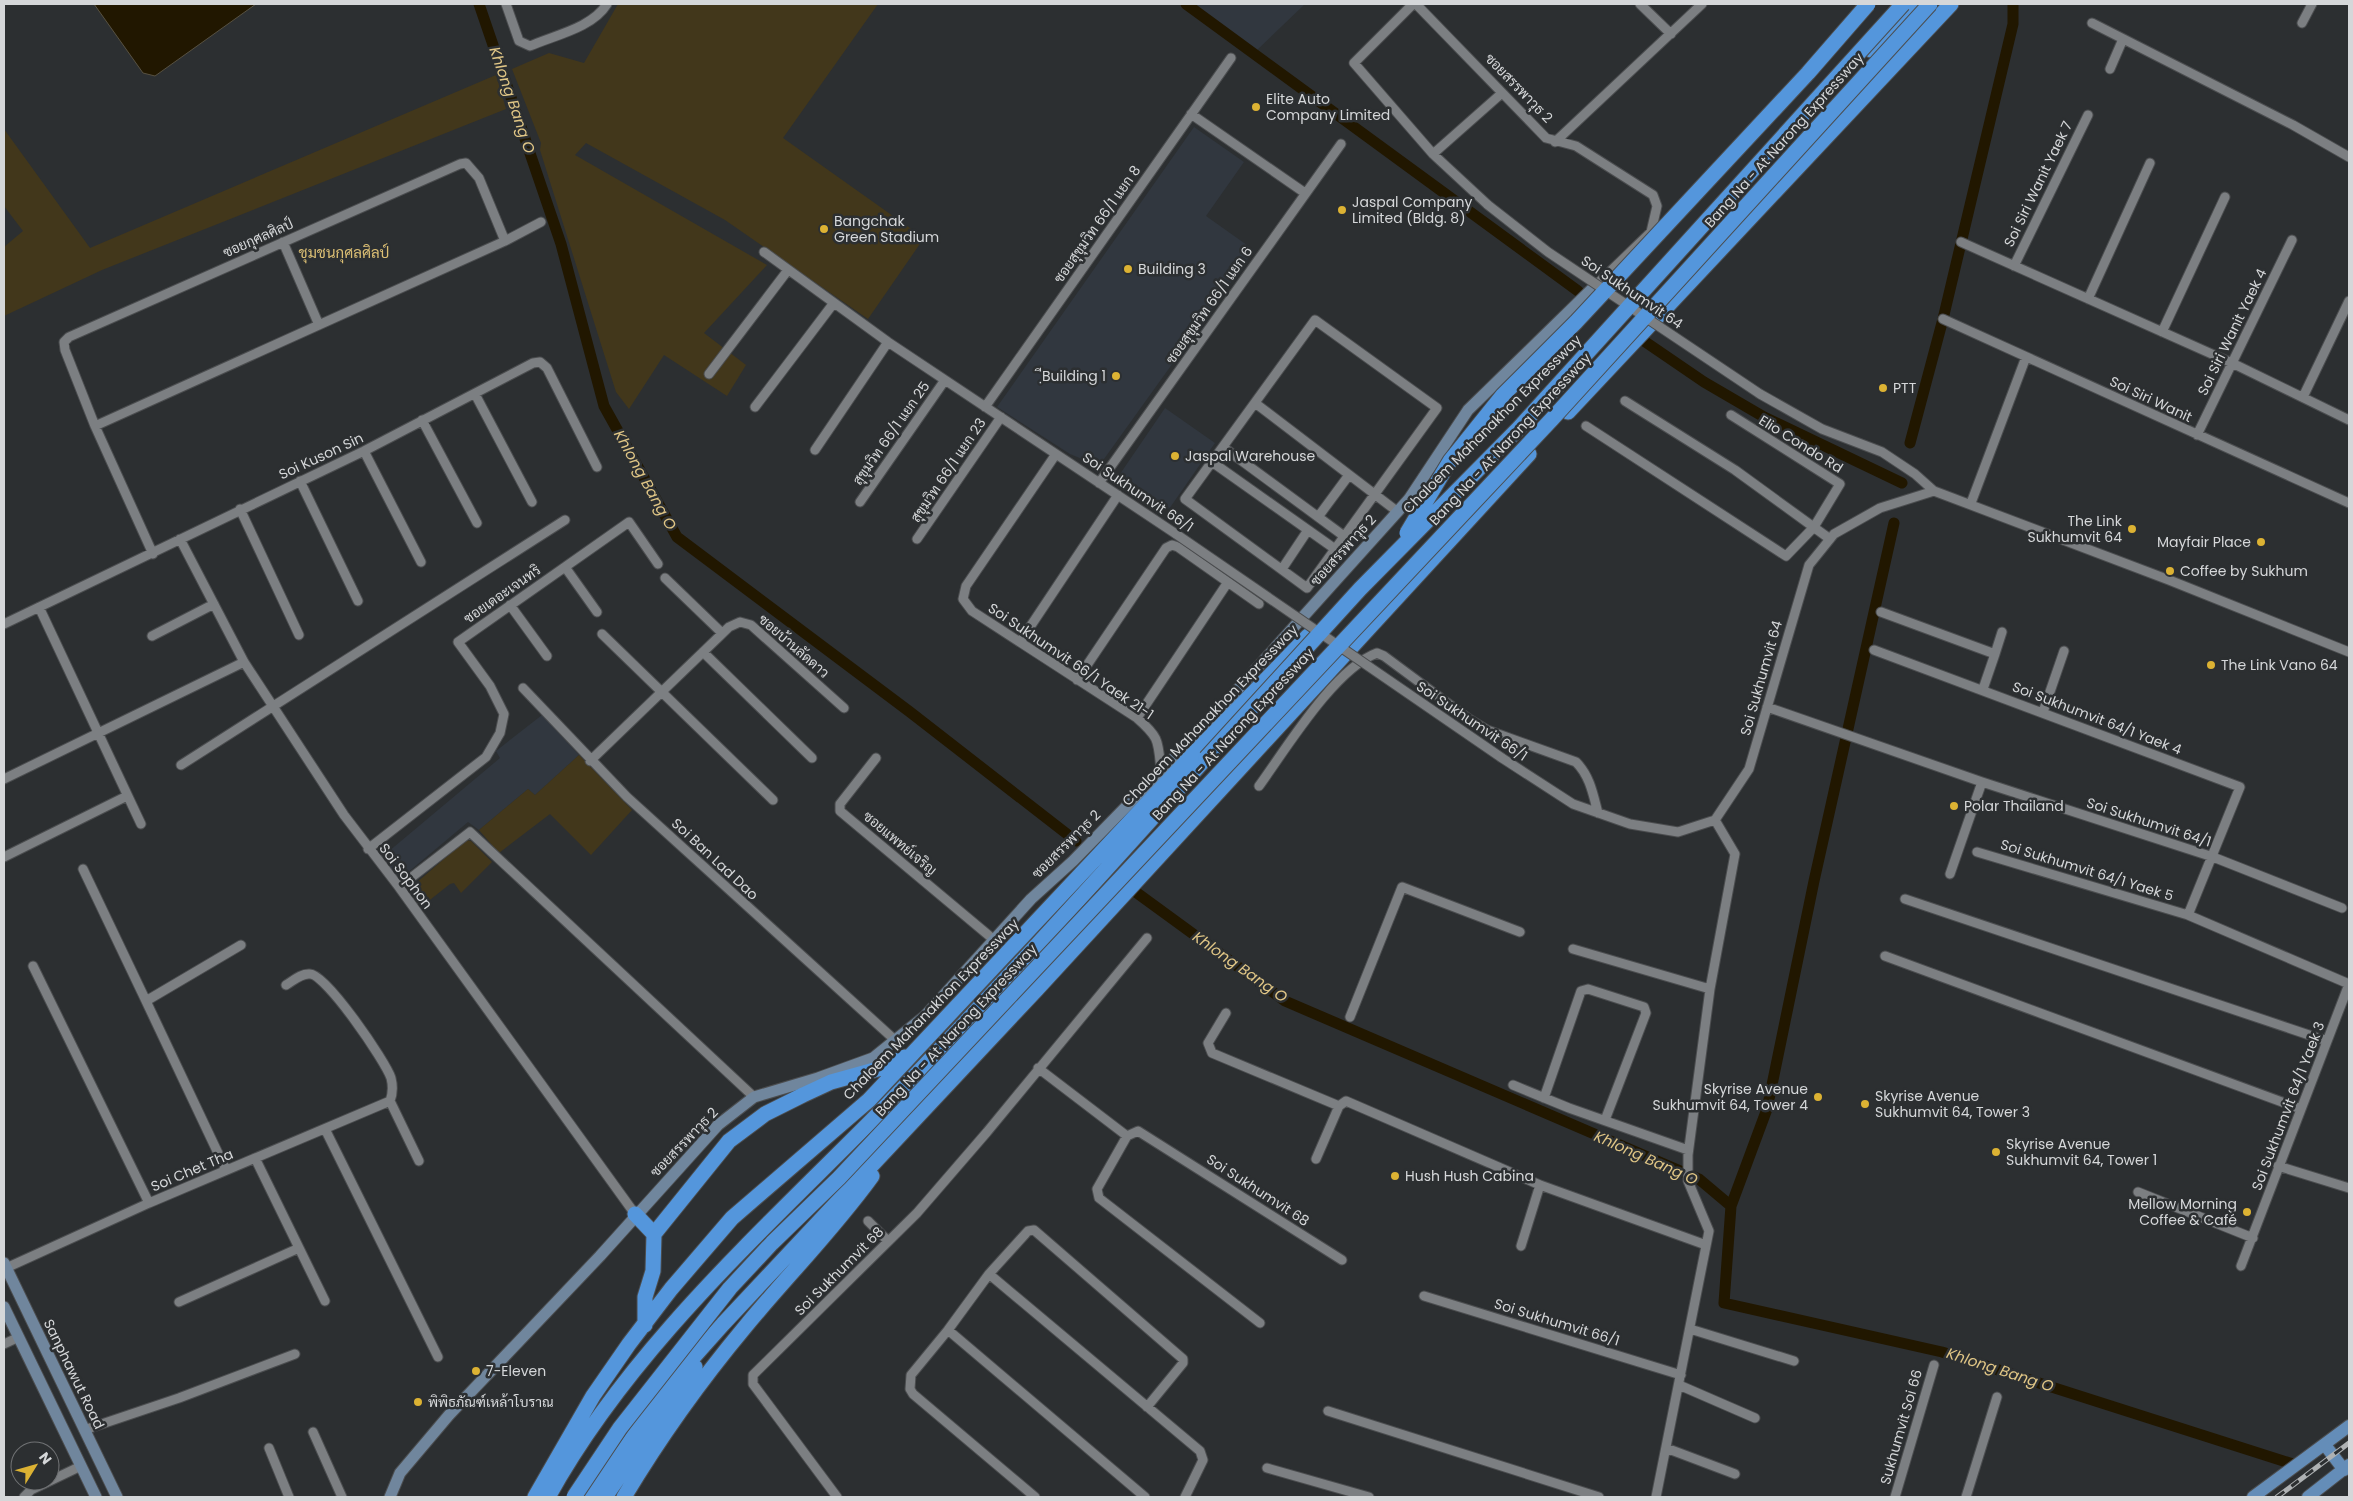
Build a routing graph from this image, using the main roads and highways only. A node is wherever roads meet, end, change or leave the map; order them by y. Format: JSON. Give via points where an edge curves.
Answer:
{"nodes":[{"id":1,"x":1868,"y":4,"type":"edge"},
{"id":2,"x":1903,"y":4,"type":"edge"},
{"id":3,"x":1914,"y":4,"type":"edge"},
{"id":4,"x":1930,"y":4,"type":"edge"},
{"id":5,"x":1951,"y":4,"type":"edge"},
{"id":6,"x":1394,"y":553,"type":"junction"},
{"id":7,"x":916,"y":1050,"type":"junction"},
{"id":8,"x":910,"y":1125,"type":"junction"},
{"id":9,"x":636,"y":1214,"type":"road end"},
{"id":10,"x":654,"y":1234,"type":"junction"},
{"id":11,"x":723,"y":1324,"type":"junction"},
{"id":12,"x":645,"y":1325,"type":"junction"},
{"id":13,"x":2349,"y":1426,"type":"edge"},
{"id":14,"x":2325,"y":1445,"type":"junction"},
{"id":15,"x":553,"y":1466,"type":"junction"},
{"id":16,"x":2347,"y":1471,"type":"edge"},
{"id":17,"x":528,"y":1497,"type":"edge"},
{"id":18,"x":535,"y":1497,"type":"edge"},
{"id":19,"x":548,"y":1497,"type":"edge"},
{"id":20,"x":574,"y":1497,"type":"edge"},
{"id":21,"x":591,"y":1497,"type":"edge"},
{"id":22,"x":605,"y":1497,"type":"edge"},
{"id":23,"x":624,"y":1497,"type":"edge"},
{"id":24,"x":2253,"y":1497,"type":"edge"},
{"id":25,"x":2308,"y":1497,"type":"edge"}],
"edges":[{"from":1,"to":6,"type":"highway","bridge":true,"via":[[1576,322],[1503,395],[1450,462]]},
{"from":2,"to":6,"type":"highway","name":"Bang Na - At Narong Expressway","bridge":true,"via":[[1519,428]]},
{"from":3,"to":7,"type":"highway","name":"Chaloem Mahanakhon Expressway","via":[[1512,430],[1402,538],[1192,756]]},
{"from":4,"to":20,"type":"highway","name":"Bang Na - At Narong Expressway","bridge":true,"via":[[1545,426],[846,1171],[730,1288],[620,1428]]},
{"from":5,"to":8,"type":"highway","via":[[1560,421]]},
{"from":6,"to":19,"type":"highway","name":"Bang Na - At Narong Expressway","bridge":true,"via":[[1055,927],[698,1298],[600,1414]]},
{"from":7,"to":10,"type":"highway","via":[[885,1066],[831,1082],[765,1114],[729,1141]]},
{"from":7,"to":12,"type":"highway","name":"Chaloem Mahanakhon Expressway","via":[[870,1100],[732,1218],[671,1289]]},
{"from":8,"to":11,"type":"highway"},
{"from":8,"to":23,"type":"highway","via":[[843,1216],[698,1386]]},
{"from":9,"to":10,"type":"highway"},
{"from":10,"to":12,"type":"highway","via":[[652,1271],[645,1298]]},
{"from":11,"to":21,"type":"highway","via":[[674,1379]]},
{"from":11,"to":22,"type":"highway"},
{"from":12,"to":15,"type":"highway","name":"Chaloem Mahanakhon Expressway","via":[[593,1396]]},
{"from":13,"to":14,"type":"main road"},
{"from":14,"to":16,"type":"main road"},
{"from":14,"to":24,"type":"main road"},
{"from":15,"to":17,"type":"highway"},
{"from":15,"to":18,"type":"highway"},
{"from":16,"to":25,"type":"main road"}]}
